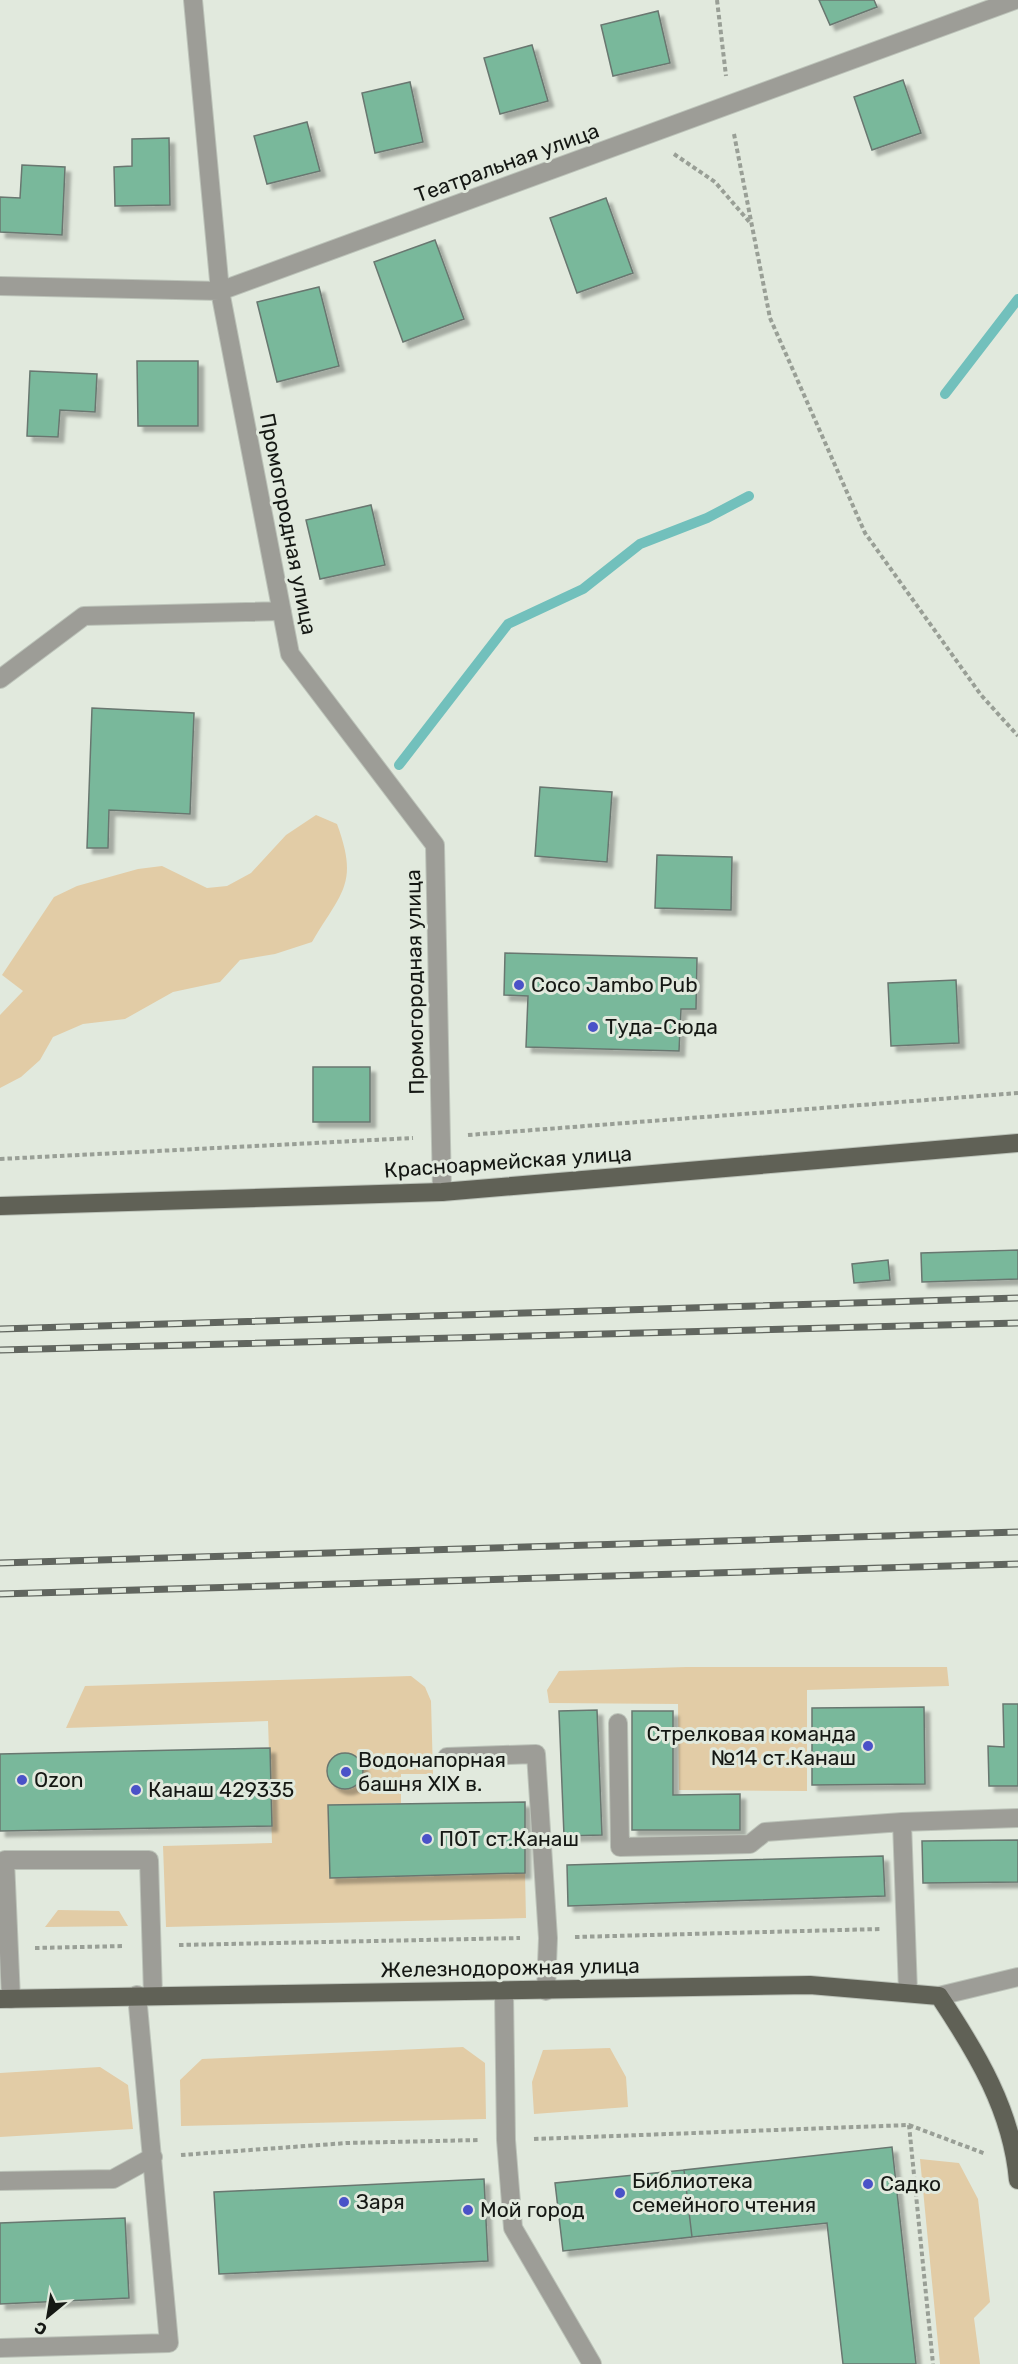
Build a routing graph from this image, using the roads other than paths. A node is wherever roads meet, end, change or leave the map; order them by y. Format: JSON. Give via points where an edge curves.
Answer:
{"nodes":[{"id":1,"x":193,"y":0,"type":"edge"},
{"id":2,"x":1016,"y":0,"type":"edge"},
{"id":3,"x":0,"y":286,"type":"edge"},
{"id":4,"x":220,"y":291,"type":"junction"},
{"id":5,"x":282,"y":611,"type":"junction"},
{"id":6,"x":0,"y":679,"type":"edge"},
{"id":7,"x":1018,"y":1143,"type":"edge"},
{"id":8,"x":442,"y":1192,"type":"junction"},
{"id":9,"x":0,"y":1206,"type":"edge"},
{"id":10,"x":618,"y":1723,"type":"dead end"},
{"id":11,"x":447,"y":1757,"type":"dead end"},
{"id":12,"x":1018,"y":1818,"type":"edge"},
{"id":13,"x":902,"y":1822,"type":"junction"},
{"id":14,"x":1018,"y":1977,"type":"edge"},
{"id":15,"x":546,"y":1990,"type":"junction"},
{"id":16,"x":504,"y":1992,"type":"junction"},
{"id":17,"x":908,"y":1992,"type":"junction"},
{"id":18,"x":145,"y":1995,"type":"junction"},
{"id":19,"x":939,"y":1996,"type":"junction"},
{"id":20,"x":6,"y":1999,"type":"edge"},
{"id":21,"x":153,"y":2157,"type":"junction"},
{"id":22,"x":1017,"y":2173,"type":"edge"},
{"id":23,"x":0,"y":2181,"type":"edge"},
{"id":24,"x":0,"y":2348,"type":"edge"},
{"id":25,"x":592,"y":2364,"type":"edge"}],
"edges":[{"from":1,"to":4,"type":"street","name":"Промогородная улица"},
{"from":2,"to":4,"type":"street","name":"Театральная улица"},
{"from":3,"to":4,"type":"street","name":"Театральная улица"},
{"from":4,"to":5,"type":"street","name":"Промогородная улица"},
{"from":5,"to":6,"type":"street","via":[[84,616]]},
{"from":5,"to":8,"type":"street","name":"Промогородная улица","via":[[290,654],[435,845]]},
{"from":7,"to":8,"type":"main road","name":"Красноармейская улица"},
{"from":8,"to":9,"type":"main road","name":"Красноармейская улица"},
{"from":10,"to":13,"type":"street","via":[[620,1847],[750,1844],[765,1832]]},
{"from":11,"to":15,"type":"street","via":[[536,1754],[548,1938]]},
{"from":12,"to":13,"type":"street"},
{"from":13,"to":17,"type":"street"},
{"from":14,"to":19,"type":"street","name":"Железнодорожная улица"},
{"from":15,"to":16,"type":"main road","name":"Железнодорожная улица"},
{"from":15,"to":17,"type":"main road","name":"Железнодорожная улица","via":[[810,1985]]},
{"from":16,"to":18,"type":"main road","name":"Железнодорожная улица"},
{"from":16,"to":25,"type":"street","via":[[506,2140],[513,2228]]},
{"from":17,"to":19,"type":"main road","name":"Железнодорожная улица"},
{"from":18,"to":20,"type":"main road","name":"Железнодорожная улица"},
{"from":18,"to":20,"type":"street","via":[[150,1946],[149,1860],[4,1860],[10,1949]]},
{"from":18,"to":21,"type":"street"},
{"from":19,"to":22,"type":"main road","via":[[976,2051],[1002,2107]]},
{"from":21,"to":23,"type":"street","via":[[113,2178]]},
{"from":21,"to":24,"type":"street","via":[[169,2343]]}]}
